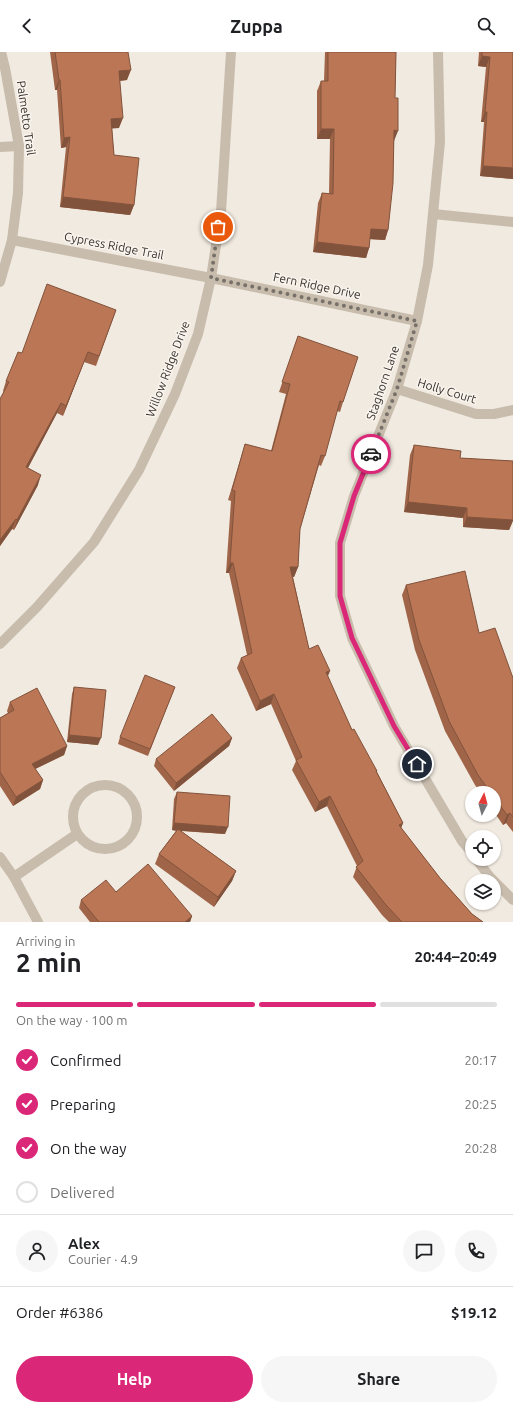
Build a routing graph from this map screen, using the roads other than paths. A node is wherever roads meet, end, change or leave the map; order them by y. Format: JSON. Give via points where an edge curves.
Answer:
{"nodes":[{"id":1,"x":1,"y":52,"type":"edge"},
{"id":2,"x":231,"y":52,"type":"edge"},
{"id":3,"x":438,"y":52,"type":"edge"},
{"id":4,"x":19,"y":146,"type":"junction"},
{"id":5,"x":0,"y":147,"type":"edge"},
{"id":6,"x":433,"y":214,"type":"junction"},
{"id":7,"x":513,"y":222,"type":"edge"},
{"id":8,"x":12,"y":240,"type":"junction"},
{"id":9,"x":211,"y":278,"type":"junction"},
{"id":10,"x":0,"y":282,"type":"edge"},
{"id":11,"x":417,"y":321,"type":"junction"},
{"id":12,"x":397,"y":389,"type":"junction"},
{"id":13,"x":513,"y":410,"type":"edge"},
{"id":14,"x":0,"y":644,"type":"edge"},
{"id":15,"x":77,"y":834,"type":"junction"},
{"id":16,"x":465,"y":845,"type":"edge"},
{"id":17,"x":0,"y":857,"type":"edge"},
{"id":18,"x":482,"y":866,"type":"edge"},
{"id":19,"x":14,"y":877,"type":"junction"},
{"id":20,"x":513,"y":900,"type":"edge"},
{"id":21,"x":38,"y":922,"type":"edge"}],
"edges":[{"from":1,"to":4,"type":"street","name":"Palmetto Trail"},
{"from":2,"to":9,"type":"street","name":"Willow Ridge Drive","via":[[221,212]]},
{"from":3,"to":6,"type":"street","name":"Staghorn Lane","via":[[440,142]]},
{"from":4,"to":5,"type":"street"},
{"from":4,"to":8,"type":"street","name":"Palmetto Trail","via":[[18,193]]},
{"from":6,"to":7,"type":"street"},
{"from":6,"to":11,"type":"street","name":"Staghorn Lane","via":[[428,265]]},
{"from":8,"to":9,"type":"street","name":"Cypress Ridge Trail"},
{"from":8,"to":10,"type":"street","name":"Palmetto Trail"},
{"from":9,"to":11,"type":"street","name":"Fern Ridge Drive"},
{"from":9,"to":14,"type":"street","name":"Willow Ridge Drive","via":[[198,334],[175,394],[139,470],[94,542],[37,607]]},
{"from":11,"to":12,"type":"street","name":"Staghorn Lane"},
{"from":12,"to":13,"type":"street","name":"Holly Court","via":[[476,414]]},
{"from":12,"to":16,"type":"street","name":"Staghorn Lane","via":[[354,496],[340,543],[340,596],[352,638],[394,726]]},
{"from":15,"to":15,"type":"street","via":[[94,848],[116,847],[133,833],[136,811],[132,801],[117,788],[107,786],[88,790],[75,805],[73,825]]},
{"from":15,"to":19,"type":"street"},
{"from":17,"to":19,"type":"street"},
{"from":18,"to":20,"type":"street"},
{"from":19,"to":21,"type":"street"}]}
